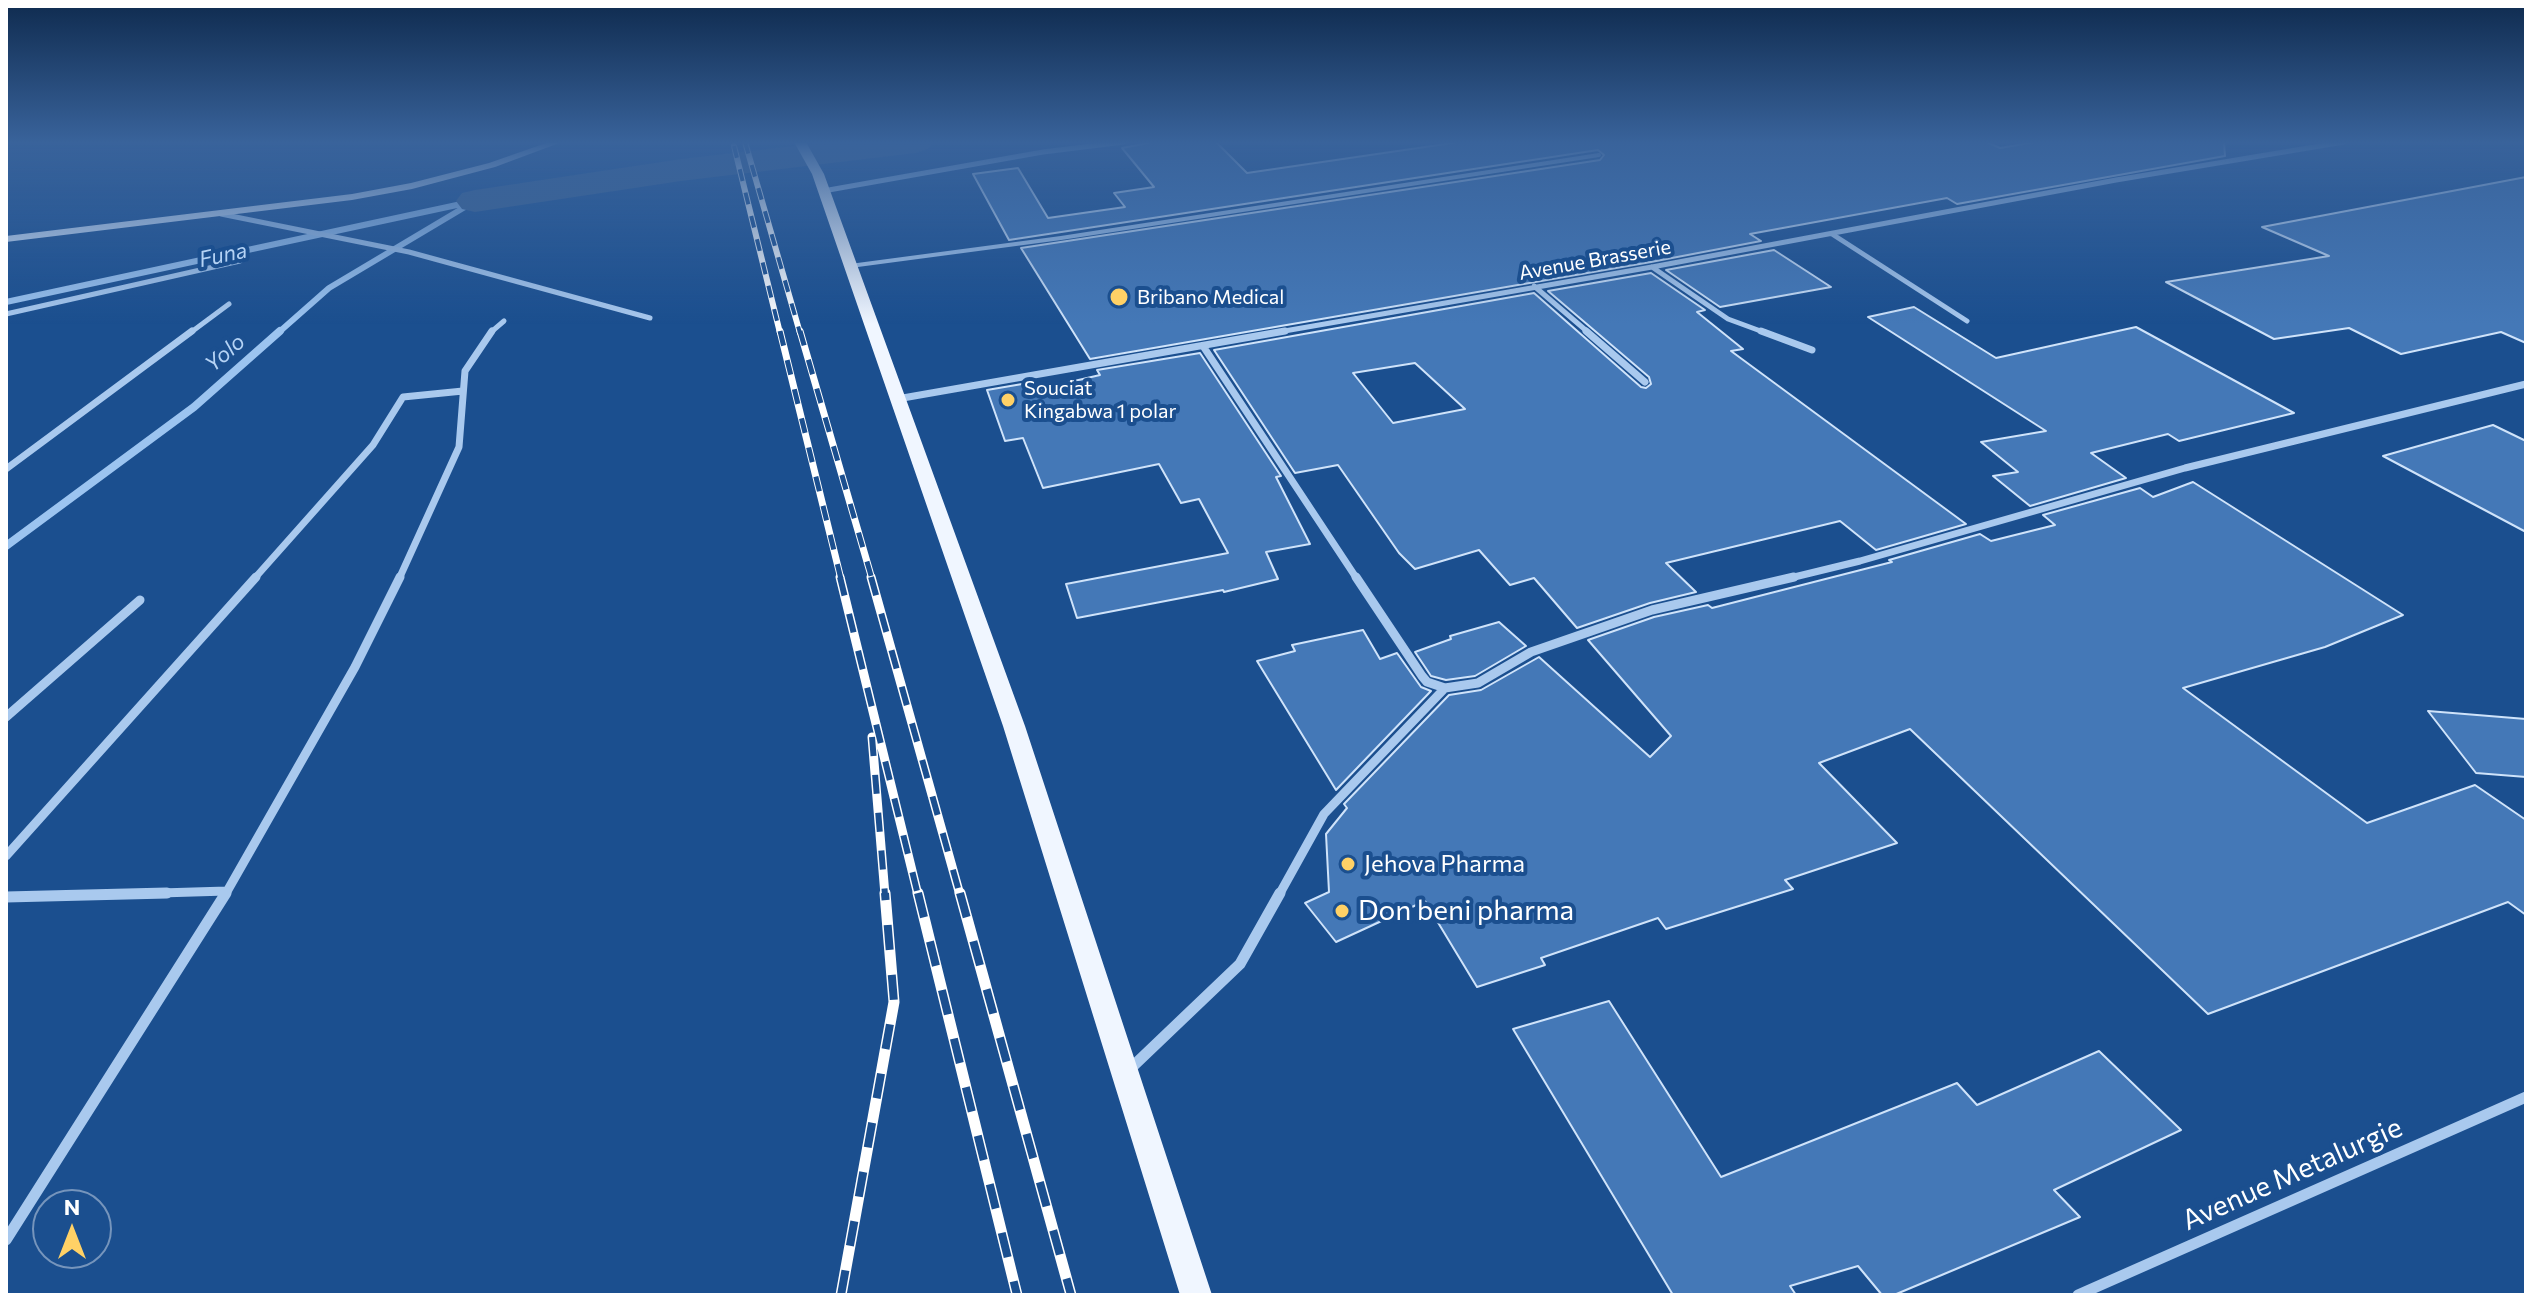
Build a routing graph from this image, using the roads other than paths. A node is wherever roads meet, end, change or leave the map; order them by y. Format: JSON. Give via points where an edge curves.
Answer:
{"nodes":[{"id":1,"x":298,"y":203,"type":"edge"},
{"id":2,"x":828,"y":203,"type":"edge"},
{"id":3,"x":1291,"y":203,"type":"edge"},
{"id":4,"x":1997,"y":203,"type":"edge"},
{"id":5,"x":221,"y":214,"type":"junction"},
{"id":6,"x":1832,"y":234,"type":"junction"},
{"id":7,"x":6,"y":239,"type":"edge"},
{"id":8,"x":240,"y":261,"type":"dead end"},
{"id":9,"x":850,"y":266,"type":"junction"},
{"id":10,"x":1652,"y":267,"type":"junction"},
{"id":11,"x":1534,"y":286,"type":"junction"},
{"id":12,"x":229,"y":304,"type":"dead end"},
{"id":13,"x":6,"y":314,"type":"edge"},
{"id":14,"x":650,"y":318,"type":"dead end"},
{"id":15,"x":504,"y":321,"type":"dead end"},
{"id":16,"x":1967,"y":321,"type":"dead end"},
{"id":17,"x":1203,"y":346,"type":"junction"},
{"id":18,"x":1812,"y":350,"type":"dead end"},
{"id":19,"x":1645,"y":382,"type":"dead end"},
{"id":20,"x":2526,"y":384,"type":"edge"},
{"id":21,"x":463,"y":391,"type":"junction"},
{"id":22,"x":897,"y":399,"type":"junction"},
{"id":23,"x":6,"y":469,"type":"edge"},
{"id":24,"x":140,"y":600,"type":"dead end"},
{"id":25,"x":1445,"y":688,"type":"junction"},
{"id":26,"x":6,"y":717,"type":"edge"},
{"id":27,"x":6,"y":856,"type":"edge"},
{"id":28,"x":227,"y":891,"type":"junction"},
{"id":29,"x":6,"y":897,"type":"edge"},
{"id":30,"x":1126,"y":1073,"type":"junction"},
{"id":31,"x":2526,"y":1097,"type":"edge"},
{"id":32,"x":6,"y":1240,"type":"edge"},
{"id":33,"x":1196,"y":1295,"type":"edge"},
{"id":34,"x":2078,"y":1295,"type":"edge"}],
"edges":[{"from":1,"to":5,"type":"main road"},
{"from":2,"to":9,"type":"main road"},
{"from":3,"to":9,"type":"lane"},
{"from":4,"to":6,"type":"street","name":"Avenue Brasserie"},
{"from":5,"to":7,"type":"main road"},
{"from":5,"to":14,"type":"street","via":[[409,252]]},
{"from":6,"to":10,"type":"street","name":"Avenue Brasserie"},
{"from":6,"to":16,"type":"street"},
{"from":8,"to":13,"type":"street"},
{"from":9,"to":22,"type":"main road"},
{"from":10,"to":11,"type":"street","name":"Avenue Brasserie"},
{"from":10,"to":18,"type":"street","via":[[1728,319]]},
{"from":11,"to":17,"type":"street","name":"Avenue Brasserie"},
{"from":11,"to":19,"type":"street"},
{"from":12,"to":23,"type":"street"},
{"from":15,"to":21,"type":"street","via":[[487,336],[465,371]]},
{"from":17,"to":22,"type":"street","name":"Avenue Brasserie"},
{"from":17,"to":25,"type":"street","via":[[1422,676]]},
{"from":20,"to":25,"type":"street","via":[[2185,468],[1860,561],[1652,610],[1531,652],[1478,683]]},
{"from":21,"to":27,"type":"street","via":[[403,397],[373,445]]},
{"from":21,"to":28,"type":"street","via":[[459,447],[416,545],[355,667]]},
{"from":22,"to":30,"type":"main road","via":[[1014,726]]},
{"from":24,"to":26,"type":"street"},
{"from":25,"to":30,"type":"street","via":[[1324,814],[1240,964]]},
{"from":28,"to":29,"type":"street"},
{"from":28,"to":32,"type":"street"},
{"from":30,"to":33,"type":"main road"},
{"from":31,"to":34,"type":"street","name":"Avenue Metalurgie"}]}
